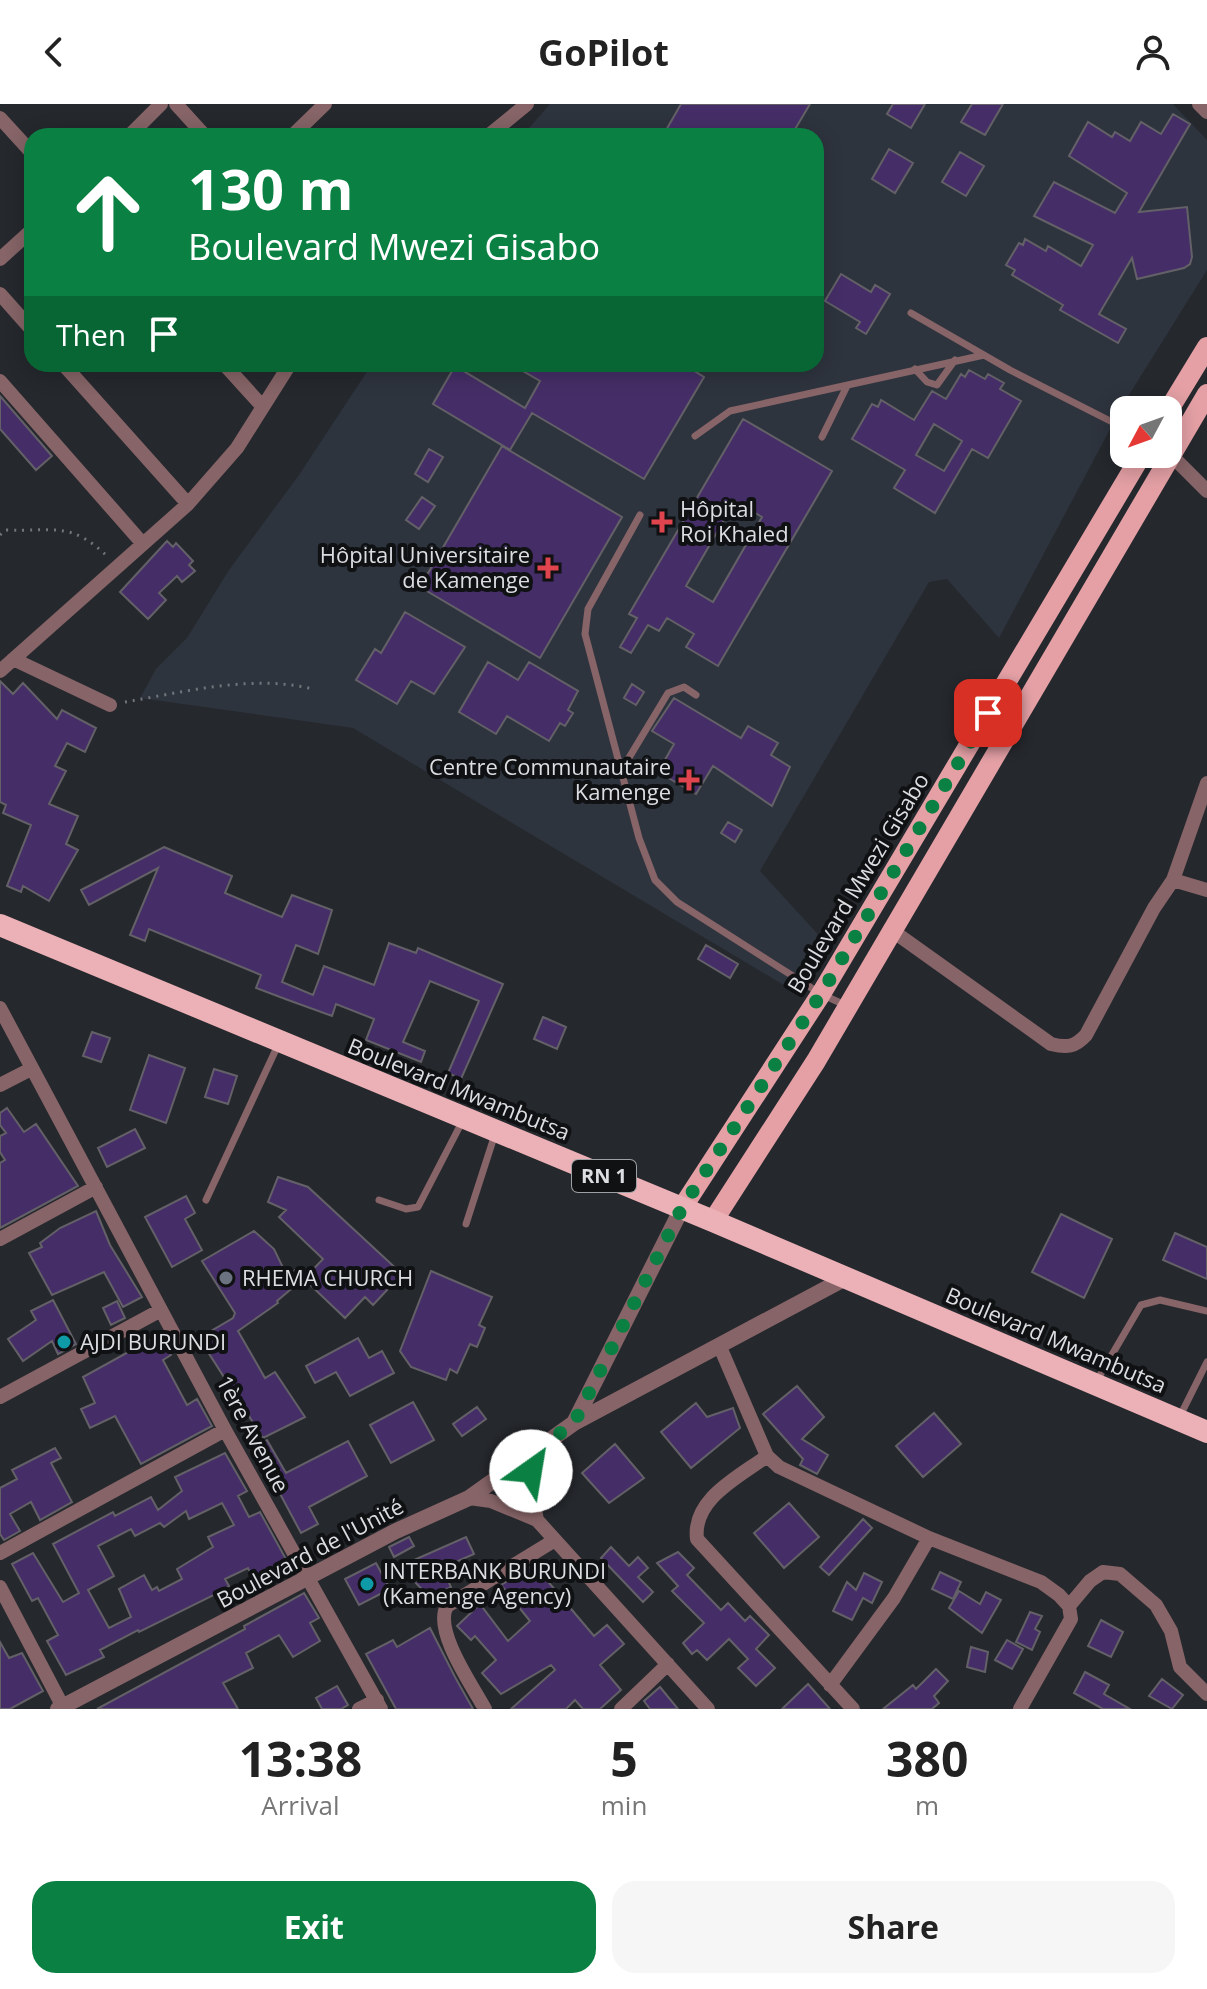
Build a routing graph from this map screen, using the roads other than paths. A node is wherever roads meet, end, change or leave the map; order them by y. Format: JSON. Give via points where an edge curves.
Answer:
{"nodes":[{"id":1,"x":161,"y":104,"type":"edge"},
{"id":2,"x":176,"y":104,"type":"edge"},
{"id":3,"x":325,"y":104,"type":"edge"},
{"id":4,"x":527,"y":104,"type":"edge"},
{"id":5,"x":1199,"y":104,"type":"edge"},
{"id":6,"x":1207,"y":112,"type":"edge"},
{"id":7,"x":0,"y":118,"type":"edge"},
{"id":8,"x":137,"y":128,"type":"edge"},
{"id":9,"x":198,"y":128,"type":"edge"},
{"id":10,"x":300,"y":128,"type":"edge"},
{"id":11,"x":498,"y":128,"type":"edge"},
{"id":12,"x":24,"y":144,"type":"edge"},
{"id":13,"x":24,"y":237,"type":"edge"},
{"id":14,"x":0,"y":259,"type":"edge"},
{"id":15,"x":0,"y":294,"type":"edge"},
{"id":16,"x":911,"y":313,"type":"dead end"},
{"id":17,"x":24,"y":321,"type":"edge"},
{"id":18,"x":1207,"y":347,"type":"edge"},
{"id":19,"x":984,"y":355,"type":"junction"},
{"id":20,"x":955,"y":360,"type":"junction"},
{"id":21,"x":915,"y":369,"type":"junction"},
{"id":22,"x":70,"y":372,"type":"edge"},
{"id":23,"x":231,"y":372,"type":"edge"},
{"id":24,"x":285,"y":372,"type":"edge"},
{"id":25,"x":0,"y":381,"type":"edge"},
{"id":26,"x":846,"y":388,"type":"junction"},
{"id":27,"x":1207,"y":394,"type":"edge"},
{"id":28,"x":1177,"y":396,"type":"edge"},
{"id":29,"x":263,"y":407,"type":"junction"},
{"id":30,"x":1110,"y":421,"type":"edge"},
{"id":31,"x":1182,"y":433,"type":"edge"},
{"id":32,"x":695,"y":436,"type":"dead end"},
{"id":33,"x":822,"y":437,"type":"dead end"},
{"id":34,"x":1182,"y":465,"type":"edge"},
{"id":35,"x":1134,"y":468,"type":"edge"},
{"id":36,"x":1161,"y":468,"type":"edge"},
{"id":37,"x":1207,"y":491,"type":"edge"},
{"id":38,"x":188,"y":504,"type":"junction"},
{"id":39,"x":640,"y":515,"type":"dead end"},
{"id":40,"x":143,"y":544,"type":"junction"},
{"id":41,"x":13,"y":659,"type":"junction"},
{"id":42,"x":1018,"y":662,"type":"junction"},
{"id":43,"x":0,"y":671,"type":"edge"},
{"id":44,"x":1042,"y":676,"type":"junction"},
{"id":45,"x":696,"y":695,"type":"dead end"},
{"id":46,"x":110,"y":705,"type":"road end"},
{"id":47,"x":621,"y":771,"type":"junction"},
{"id":48,"x":1207,"y":783,"type":"edge"},
{"id":49,"x":1173,"y":880,"type":"junction"},
{"id":50,"x":1207,"y":890,"type":"edge"},
{"id":51,"x":0,"y":925,"type":"edge"},
{"id":52,"x":890,"y":929,"type":"junction"},
{"id":53,"x":821,"y":994,"type":"junction"},
{"id":54,"x":848,"y":1006,"type":"junction"},
{"id":55,"x":0,"y":1008,"type":"edge"},
{"id":56,"x":279,"y":1043,"type":"junction"},
{"id":57,"x":31,"y":1069,"type":"junction"},
{"id":58,"x":0,"y":1085,"type":"edge"},
{"id":59,"x":464,"y":1118,"type":"junction"},
{"id":60,"x":496,"y":1132,"type":"junction"},
{"id":61,"x":96,"y":1187,"type":"junction"},
{"id":62,"x":206,"y":1200,"type":"dead end"},
{"id":63,"x":379,"y":1200,"type":"dead end"},
{"id":64,"x":682,"y":1208,"type":"junction"},
{"id":65,"x":713,"y":1221,"type":"junction"},
{"id":66,"x":466,"y":1224,"type":"dead end"},
{"id":67,"x":0,"y":1239,"type":"edge"},
{"id":68,"x":844,"y":1279,"type":"junction"},
{"id":69,"x":161,"y":1310,"type":"junction"},
{"id":70,"x":1207,"y":1311,"type":"edge"},
{"id":71,"x":720,"y":1347,"type":"junction"},
{"id":72,"x":1207,"y":1362,"type":"edge"},
{"id":73,"x":1095,"y":1385,"type":"junction"},
{"id":74,"x":0,"y":1397,"type":"edge"},
{"id":75,"x":1178,"y":1420,"type":"junction"},
{"id":76,"x":574,"y":1423,"type":"junction"},
{"id":77,"x":225,"y":1430,"type":"junction"},
{"id":78,"x":1207,"y":1432,"type":"edge"},
{"id":79,"x":538,"y":1449,"type":"junction"},
{"id":80,"x":767,"y":1456,"type":"junction"},
{"id":81,"x":469,"y":1498,"type":"junction"},
{"id":82,"x":537,"y":1520,"type":"junction"},
{"id":83,"x":929,"y":1538,"type":"junction"},
{"id":84,"x":555,"y":1540,"type":"junction"},
{"id":85,"x":0,"y":1553,"type":"edge"},
{"id":86,"x":307,"y":1581,"type":"junction"},
{"id":87,"x":0,"y":1587,"type":"edge"},
{"id":88,"x":1069,"y":1606,"type":"junction"},
{"id":89,"x":668,"y":1664,"type":"junction"},
{"id":90,"x":830,"y":1685,"type":"junction"},
{"id":91,"x":1207,"y":1694,"type":"edge"},
{"id":92,"x":379,"y":1704,"type":"edge"},
{"id":93,"x":1023,"y":1705,"type":"edge"},
{"id":94,"x":62,"y":1708,"type":"edge"},
{"id":95,"x":359,"y":1709,"type":"edge"},
{"id":96,"x":485,"y":1709,"type":"edge"},
{"id":97,"x":621,"y":1709,"type":"edge"},
{"id":98,"x":708,"y":1709,"type":"edge"},
{"id":99,"x":853,"y":1709,"type":"edge"},
{"id":100,"x":1040,"y":1709,"type":"edge"}],
"edges":[{"from":1,"to":8,"type":"street"},
{"from":2,"to":9,"type":"street"},
{"from":3,"to":10,"type":"street"},
{"from":4,"to":11,"type":"street"},
{"from":5,"to":6,"type":"street"},
{"from":7,"to":12,"type":"street"},
{"from":13,"to":14,"type":"street"},
{"from":15,"to":17,"type":"street"},
{"from":16,"to":19,"type":"lane"},
{"from":18,"to":28,"type":"main road"},
{"from":19,"to":20,"type":"lane"},
{"from":19,"to":30,"type":"lane"},
{"from":20,"to":21,"type":"lane"},
{"from":20,"to":21,"type":"lane","via":[[937,385]]},
{"from":21,"to":26,"type":"lane"},
{"from":22,"to":38,"type":"street"},
{"from":23,"to":29,"type":"street"},
{"from":24,"to":29,"type":"street"},
{"from":25,"to":40,"type":"street"},
{"from":26,"to":32,"type":"lane","via":[[730,411]]},
{"from":26,"to":33,"type":"lane"},
{"from":27,"to":31,"type":"main road"},
{"from":29,"to":38,"type":"street","via":[[237,448]]},
{"from":34,"to":37,"type":"street"},
{"from":35,"to":42,"type":"main road","name":"Boulevard Mwezi Gisabo"},
{"from":36,"to":44,"type":"main road"},
{"from":38,"to":40,"type":"street"},
{"from":39,"to":47,"type":"lane","via":[[585,621]]},
{"from":40,"to":41,"type":"street"},
{"from":41,"to":43,"type":"street"},
{"from":41,"to":46,"type":"street"},
{"from":42,"to":44,"type":"main road"},
{"from":42,"to":53,"type":"main road","name":"Boulevard Mwezi Gisabo"},
{"from":44,"to":52,"type":"main road"},
{"from":45,"to":47,"type":"lane","via":[[684,687],[668,693]]},
{"from":47,"to":53,"type":"lane","via":[[648,868],[664,890]]},
{"from":48,"to":49,"type":"street"},
{"from":49,"to":50,"type":"street"},
{"from":49,"to":52,"type":"street","via":[[1086,1035],[1077,1045],[1064,1048],[1051,1044]]},
{"from":51,"to":56,"type":"highway","name":"Boulevard Mwambutsa","number":"RN 1"},
{"from":52,"to":54,"type":"main road"},
{"from":53,"to":54,"type":"lane"},
{"from":53,"to":64,"type":"main road","name":"Boulevard Mwezi Gisabo"},
{"from":54,"to":65,"type":"main road"},
{"from":55,"to":57,"type":"street","name":"1ère Avenue"},
{"from":56,"to":59,"type":"highway","name":"Boulevard Mwambutsa","number":"RN 1"},
{"from":56,"to":62,"type":"lane"},
{"from":57,"to":58,"type":"street"},
{"from":57,"to":61,"type":"street","name":"1ère Avenue"},
{"from":59,"to":60,"type":"highway","name":"Boulevard Mwambutsa","number":"RN 1"},
{"from":59,"to":63,"type":"lane","via":[[418,1207],[406,1209]]},
{"from":60,"to":64,"type":"highway","name":"Boulevard Mwambutsa","number":"RN 1"},
{"from":60,"to":66,"type":"lane"},
{"from":61,"to":67,"type":"street"},
{"from":61,"to":69,"type":"street","name":"1ère Avenue"},
{"from":64,"to":65,"type":"highway","name":"Boulevard Mwambutsa","number":"RN 1"},
{"from":64,"to":76,"type":"street","name":"Boulevard de l'Unité"},
{"from":65,"to":68,"type":"highway","name":"Boulevard Mwambutsa","number":"RN 1"},
{"from":68,"to":71,"type":"street","name":"Boulevard de l'Unité"},
{"from":68,"to":73,"type":"highway","name":"Boulevard Mwambutsa","number":"RN 1"},
{"from":69,"to":74,"type":"street"},
{"from":69,"to":77,"type":"street","name":"1ère Avenue"},
{"from":70,"to":73,"type":"lane","via":[[1160,1300],[1141,1305]]},
{"from":71,"to":76,"type":"street","name":"Boulevard de l'Unité"},
{"from":71,"to":80,"type":"street"},
{"from":72,"to":75,"type":"lane"},
{"from":73,"to":75,"type":"highway","name":"Boulevard Mwambutsa","number":"RN 1"},
{"from":75,"to":78,"type":"highway","name":"Boulevard Mwambutsa","number":"RN 1"},
{"from":76,"to":79,"type":"street","name":"Boulevard de l'Unité"},
{"from":77,"to":85,"type":"street"},
{"from":77,"to":86,"type":"street","name":"1ère Avenue"},
{"from":79,"to":81,"type":"street","name":"Boulevard de l'Unité"},
{"from":79,"to":82,"type":"street","via":[[530,1484]]},
{"from":80,"to":83,"type":"street","via":[[791,1473]]},
{"from":80,"to":90,"type":"street","via":[[713,1496],[695,1526],[697,1539]]},
{"from":81,"to":82,"type":"street"},
{"from":81,"to":86,"type":"street","name":"Boulevard de l'Unité"},
{"from":82,"to":84,"type":"street"},
{"from":83,"to":88,"type":"street","via":[[1041,1582]]},
{"from":83,"to":90,"type":"street","via":[[894,1598]]},
{"from":84,"to":89,"type":"street"},
{"from":84,"to":96,"type":"street","via":[[443,1613],[446,1636]]},
{"from":86,"to":92,"type":"street","name":"1ère Avenue"},
{"from":86,"to":94,"type":"street","name":"Boulevard de l'Unité"},
{"from":87,"to":94,"type":"street"},
{"from":88,"to":91,"type":"street","via":[[1103,1572],[1120,1574],[1166,1618],[1180,1667]]},
{"from":88,"to":93,"type":"street","via":[[1071,1619]]},
{"from":89,"to":97,"type":"street"},
{"from":89,"to":98,"type":"street"},
{"from":90,"to":99,"type":"street"},
{"from":92,"to":95,"type":"street"},
{"from":93,"to":100,"type":"street"}]}
